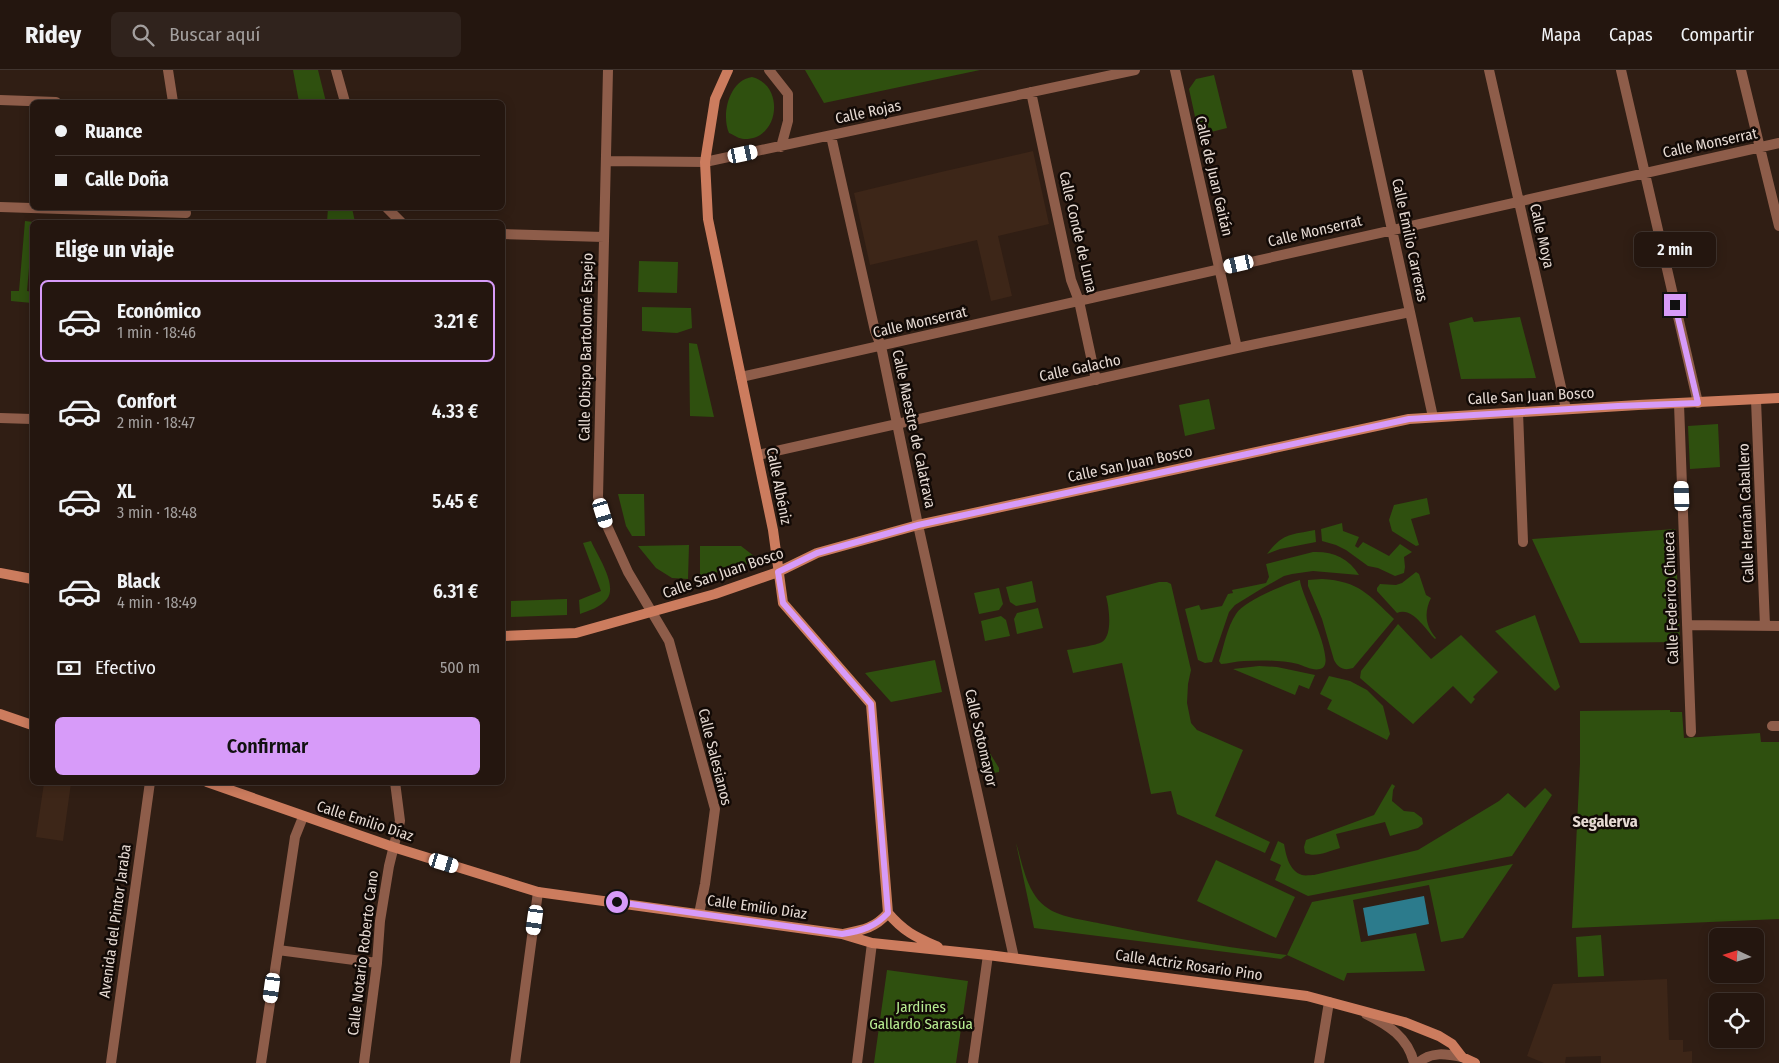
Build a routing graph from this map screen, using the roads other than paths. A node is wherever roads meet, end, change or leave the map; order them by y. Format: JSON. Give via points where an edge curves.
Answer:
{"nodes":[{"id":1,"x":168,"y":70,"type":"edge"},
{"id":2,"x":336,"y":70,"type":"edge"},
{"id":3,"x":608,"y":70,"type":"edge"},
{"id":4,"x":728,"y":70,"type":"edge"},
{"id":5,"x":769,"y":70,"type":"edge"},
{"id":6,"x":1134,"y":70,"type":"edge"},
{"id":7,"x":1175,"y":70,"type":"edge"},
{"id":8,"x":1357,"y":70,"type":"edge"},
{"id":9,"x":1489,"y":70,"type":"edge"},
{"id":10,"x":1621,"y":70,"type":"edge"},
{"id":11,"x":1742,"y":70,"type":"edge"},
{"id":12,"x":1031,"y":92,"type":"junction"},
{"id":13,"x":0,"y":100,"type":"edge"},
{"id":14,"x":173,"y":100,"type":"edge"},
{"id":15,"x":344,"y":100,"type":"edge"},
{"id":16,"x":30,"y":101,"type":"edge"},
{"id":17,"x":831,"y":136,"type":"junction"},
{"id":18,"x":1779,"y":143,"type":"edge"},
{"id":19,"x":781,"y":147,"type":"junction"},
{"id":20,"x":1760,"y":148,"type":"junction"},
{"id":21,"x":606,"y":161,"type":"junction"},
{"id":22,"x":705,"y":162,"type":"junction"},
{"id":23,"x":1644,"y":172,"type":"junction"},
{"id":24,"x":1519,"y":202,"type":"junction"},
{"id":25,"x":0,"y":207,"type":"edge"},
{"id":26,"x":30,"y":208,"type":"edge"},
{"id":27,"x":80,"y":210,"type":"edge"},
{"id":28,"x":389,"y":210,"type":"edge"},
{"id":29,"x":186,"y":214,"type":"edge"},
{"id":30,"x":399,"y":220,"type":"edge"},
{"id":31,"x":1779,"y":226,"type":"edge"},
{"id":32,"x":1392,"y":229,"type":"junction"},
{"id":33,"x":505,"y":234,"type":"edge"},
{"id":34,"x":604,"y":237,"type":"junction"},
{"id":35,"x":1220,"y":268,"type":"junction"},
{"id":36,"x":1079,"y":301,"type":"junction"},
{"id":37,"x":1410,"y":312,"type":"junction"},
{"id":38,"x":881,"y":346,"type":"junction"},
{"id":39,"x":1237,"y":348,"type":"junction"},
{"id":40,"x":741,"y":377,"type":"junction"},
{"id":41,"x":1096,"y":380,"type":"junction"},
{"id":42,"x":1779,"y":398,"type":"edge"},
{"id":43,"x":1756,"y":400,"type":"junction"},
{"id":44,"x":1698,"y":403,"type":"junction"},
{"id":45,"x":1679,"y":404,"type":"junction"},
{"id":46,"x":1566,"y":409,"type":"junction"},
{"id":47,"x":1518,"y":412,"type":"junction"},
{"id":48,"x":1433,"y":416,"type":"junction"},
{"id":49,"x":0,"y":418,"type":"edge"},
{"id":50,"x":30,"y":419,"type":"edge"},
{"id":51,"x":898,"y":423,"type":"junction"},
{"id":52,"x":758,"y":455,"type":"junction"},
{"id":53,"x":918,"y":525,"type":"junction"},
{"id":54,"x":1524,"y":542,"type":"dead end"},
{"id":55,"x":778,"y":572,"type":"junction"},
{"id":56,"x":0,"y":573,"type":"edge"},
{"id":57,"x":30,"y":579,"type":"edge"},
{"id":58,"x":653,"y":612,"type":"junction"},
{"id":59,"x":1687,"y":625,"type":"junction"},
{"id":60,"x":1765,"y":626,"type":"junction"},
{"id":61,"x":1779,"y":626,"type":"edge"},
{"id":62,"x":505,"y":636,"type":"edge"},
{"id":63,"x":1,"y":717,"type":"edge"},
{"id":64,"x":30,"y":724,"type":"edge"},
{"id":65,"x":1691,"y":732,"type":"dead end"},
{"id":66,"x":150,"y":785,"type":"edge"},
{"id":67,"x":215,"y":785,"type":"edge"},
{"id":68,"x":395,"y":785,"type":"edge"},
{"id":69,"x":303,"y":817,"type":"junction"},
{"id":70,"x":393,"y":846,"type":"junction"},
{"id":71,"x":538,"y":892,"type":"junction"},
{"id":72,"x":888,"y":913,"type":"junction"},
{"id":73,"x":699,"y":914,"type":"junction"},
{"id":74,"x":842,"y":934,"type":"junction"},
{"id":75,"x":872,"y":943,"type":"junction"},
{"id":76,"x":278,"y":950,"type":"junction"},
{"id":77,"x":945,"y":950,"type":"junction"},
{"id":78,"x":988,"y":955,"type":"junction"},
{"id":79,"x":1014,"y":958,"type":"junction"},
{"id":80,"x":376,"y":963,"type":"junction"},
{"id":81,"x":1329,"y":1002,"type":"junction"},
{"id":82,"x":1358,"y":1011,"type":"junction"},
{"id":83,"x":1462,"y":1057,"type":"junction"},
{"id":84,"x":111,"y":1063,"type":"edge"},
{"id":85,"x":261,"y":1063,"type":"edge"},
{"id":86,"x":364,"y":1063,"type":"edge"},
{"id":87,"x":515,"y":1063,"type":"edge"},
{"id":88,"x":857,"y":1063,"type":"edge"},
{"id":89,"x":973,"y":1063,"type":"edge"},
{"id":90,"x":1319,"y":1063,"type":"edge"},
{"id":91,"x":1414,"y":1063,"type":"edge"},
{"id":92,"x":1418,"y":1063,"type":"edge"},
{"id":93,"x":1476,"y":1063,"type":"edge"}],
"edges":[{"from":1,"to":14,"type":"street"},
{"from":2,"to":15,"type":"street"},
{"from":3,"to":21,"type":"street","name":"Calle Obispo Bartolomé Espejo"},
{"from":4,"to":22,"type":"main road","name":"Calle Albéniz","via":[[715,98]]},
{"from":5,"to":19,"type":"street","via":[[788,94],[788,121]]},
{"from":6,"to":12,"type":"street","name":"Calle Rojas"},
{"from":7,"to":35,"type":"street","name":"Calle de Juan Gaitán"},
{"from":8,"to":32,"type":"street","name":"Calle Emilio Carreras"},
{"from":9,"to":24,"type":"street","name":"Calle Moya"},
{"from":10,"to":23,"type":"street"},
{"from":11,"to":20,"type":"street"},
{"from":12,"to":17,"type":"street","name":"Calle Rojas"},
{"from":12,"to":36,"type":"street","name":"Calle Conde de Luna","via":[[1071,280]]},
{"from":13,"to":16,"type":"street"},
{"from":17,"to":19,"type":"street","name":"Calle Rojas"},
{"from":17,"to":38,"type":"street","name":"Calle Maestre de Calatrava"},
{"from":18,"to":20,"type":"street","name":"Calle Monserrat"},
{"from":19,"to":22,"type":"street","name":"Calle Rojas"},
{"from":20,"to":23,"type":"street","name":"Calle Monserrat"},
{"from":20,"to":31,"type":"street"},
{"from":21,"to":22,"type":"street","name":"Calle Rojas"},
{"from":21,"to":34,"type":"street","name":"Calle Obispo Bartolomé Espejo"},
{"from":22,"to":40,"type":"main road","name":"Calle Albéniz","via":[[708,219]]},
{"from":23,"to":24,"type":"street","name":"Calle Monserrat"},
{"from":23,"to":44,"type":"street"},
{"from":24,"to":32,"type":"street","name":"Calle Monserrat"},
{"from":24,"to":46,"type":"street","name":"Calle Moya"},
{"from":25,"to":26,"type":"street"},
{"from":27,"to":29,"type":"street"},
{"from":28,"to":30,"type":"street"},
{"from":32,"to":35,"type":"street","name":"Calle Monserrat"},
{"from":32,"to":37,"type":"street","name":"Calle Emilio Carreras"},
{"from":33,"to":34,"type":"street"},
{"from":34,"to":58,"type":"street","name":"Calle Obispo Bartolomé Espejo","via":[[598,497],[628,572]]},
{"from":35,"to":36,"type":"street","name":"Calle Monserrat"},
{"from":35,"to":39,"type":"street","name":"Calle de Juan Gaitán"},
{"from":36,"to":38,"type":"street","name":"Calle Monserrat"},
{"from":36,"to":41,"type":"street","name":"Calle Conde de Luna"},
{"from":37,"to":39,"type":"street","name":"Calle Galacho"},
{"from":37,"to":48,"type":"street","name":"Calle Emilio Carreras"},
{"from":38,"to":40,"type":"street","name":"Calle Monserrat"},
{"from":38,"to":51,"type":"street","name":"Calle Maestre de Calatrava"},
{"from":39,"to":41,"type":"street","name":"Calle Galacho"},
{"from":40,"to":52,"type":"main road","name":"Calle Albéniz"},
{"from":41,"to":51,"type":"street","name":"Calle Galacho"},
{"from":42,"to":43,"type":"main road","name":"Calle San Juan Bosco"},
{"from":43,"to":44,"type":"main road","name":"Calle San Juan Bosco"},
{"from":43,"to":60,"type":"street","name":"Calle Hernán Caballero"},
{"from":44,"to":45,"type":"main road","name":"Calle San Juan Bosco"},
{"from":45,"to":46,"type":"main road","name":"Calle San Juan Bosco"},
{"from":45,"to":59,"type":"street","name":"Calle Federico Chueca"},
{"from":46,"to":47,"type":"main road","name":"Calle San Juan Bosco"},
{"from":47,"to":48,"type":"main road","name":"Calle San Juan Bosco"},
{"from":47,"to":54,"type":"street"},
{"from":48,"to":53,"type":"main road","name":"Calle San Juan Bosco"},
{"from":49,"to":50,"type":"street"},
{"from":51,"to":52,"type":"street","name":"Calle Galacho"},
{"from":51,"to":53,"type":"street","name":"Calle Maestre de Calatrava"},
{"from":52,"to":55,"type":"main road","name":"Calle Albéniz"},
{"from":53,"to":55,"type":"main road","name":"Calle San Juan Bosco","via":[[817,553]]},
{"from":53,"to":79,"type":"street","name":"Calle Sotomayor"},
{"from":55,"to":58,"type":"main road","name":"Calle San Juan Bosco"},
{"from":55,"to":72,"type":"main road","name":"Calle Albéniz","via":[[783,603],[871,704]]},
{"from":56,"to":57,"type":"main road"},
{"from":58,"to":62,"type":"main road","name":"Calle San Juan Bosco","via":[[576,633]]},
{"from":58,"to":73,"type":"street","name":"Calle Salesianos","via":[[669,641],[715,808]]},
{"from":59,"to":60,"type":"street"},
{"from":59,"to":65,"type":"street","name":"Calle Federico Chueca"},
{"from":60,"to":61,"type":"street"},
{"from":63,"to":64,"type":"main road"},
{"from":66,"to":84,"type":"street","name":"Avenida del Pintor Jaraba"},
{"from":67,"to":69,"type":"main road","name":"Calle Emilio Díaz"},
{"from":68,"to":70,"type":"street","name":"Calle Notario Roberto Cano","via":[[400,816]]},
{"from":69,"to":70,"type":"main road","name":"Calle Emilio Díaz"},
{"from":69,"to":76,"type":"street","via":[[295,837]]},
{"from":70,"to":71,"type":"main road","name":"Calle Emilio Díaz"},
{"from":70,"to":80,"type":"street","name":"Calle Notario Roberto Cano"},
{"from":71,"to":73,"type":"main road","name":"Calle Emilio Díaz"},
{"from":71,"to":87,"type":"street"},
{"from":72,"to":74,"type":"main road","name":"Calle Emilio Díaz","via":[[879,923],[861,931]]},
{"from":72,"to":77,"type":"main road","name":"Calle Emilio Díaz","via":[[900,927]]},
{"from":73,"to":74,"type":"main road","name":"Calle Emilio Díaz"},
{"from":74,"to":75,"type":"main road","name":"Calle Emilio Díaz"},
{"from":75,"to":77,"type":"main road","name":"Calle Emilio Díaz"},
{"from":75,"to":88,"type":"street"},
{"from":76,"to":80,"type":"street"},
{"from":76,"to":85,"type":"street"},
{"from":77,"to":78,"type":"main road","name":"Calle Emilio Díaz"},
{"from":78,"to":79,"type":"main road","name":"Calle Emilio Díaz"},
{"from":78,"to":89,"type":"street"},
{"from":79,"to":81,"type":"main road","name":"Calle Actriz Rosario Pino","via":[[1307,996]]},
{"from":80,"to":86,"type":"street","name":"Calle Notario Roberto Cano"},
{"from":81,"to":82,"type":"main road","name":"Calle Actriz Rosario Pino"},
{"from":81,"to":90,"type":"street"},
{"from":82,"to":83,"type":"main road","name":"Calle Actriz Rosario Pino","via":[[1396,1019],[1439,1036],[1452,1044]]},
{"from":82,"to":91,"type":"street","name":"Calle Actriz Rosario Pino","via":[[1394,1031],[1404,1041]]},
{"from":83,"to":92,"type":"street","name":"Calle Actriz Rosario Pino","via":[[1440,1054]]},
{"from":83,"to":93,"type":"main road","name":"Calle Actriz Rosario Pino"}]}
